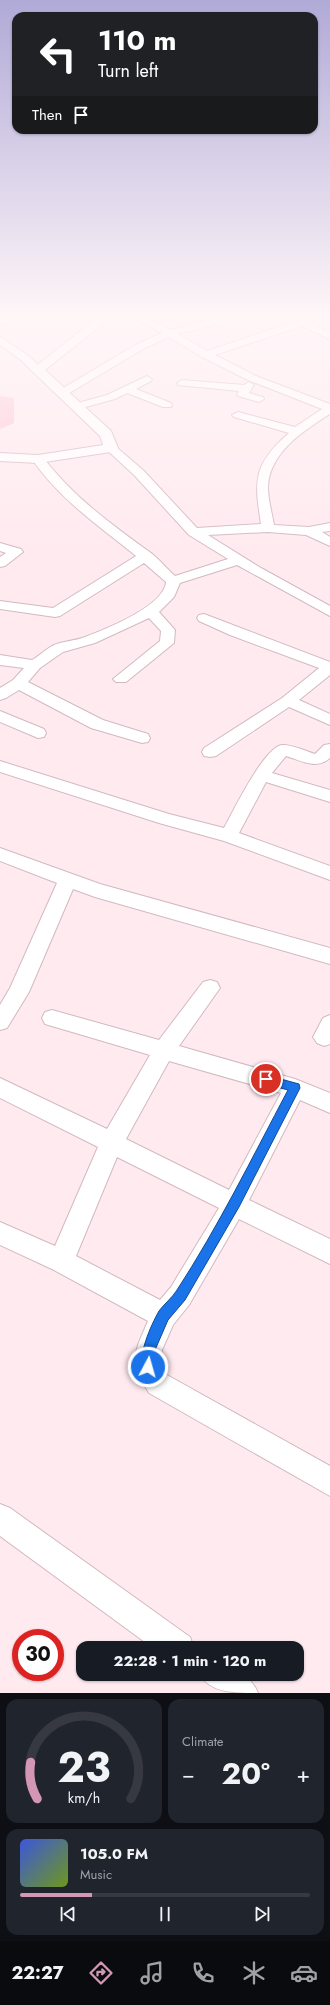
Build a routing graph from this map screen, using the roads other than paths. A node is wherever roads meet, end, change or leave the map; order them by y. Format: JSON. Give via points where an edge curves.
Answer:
{"nodes":[{"id":1,"x":66,"y":396,"type":"edge"},
{"id":2,"x":113,"y":396,"type":"edge"},
{"id":3,"x":144,"y":396,"type":"edge"},
{"id":4,"x":249,"y":396,"type":"edge"},
{"id":5,"x":290,"y":396,"type":"edge"},
{"id":6,"x":259,"y":399,"type":"dead end"},
{"id":7,"x":166,"y":405,"type":"dead end"},
{"id":8,"x":78,"y":406,"type":"junction"},
{"id":9,"x":330,"y":409,"type":"edge"},
{"id":10,"x":238,"y":415,"type":"dead end"},
{"id":11,"x":296,"y":431,"type":"junction"},
{"id":12,"x":111,"y":448,"type":"junction"},
{"id":13,"x":0,"y":456,"type":"edge"},
{"id":14,"x":38,"y":459,"type":"junction"},
{"id":15,"x":330,"y":526,"type":"edge"},
{"id":16,"x":268,"y":528,"type":"junction"},
{"id":17,"x":309,"y":531,"type":"junction"},
{"id":18,"x":194,"y":532,"type":"junction"},
{"id":19,"x":330,"y":542,"type":"edge"},
{"id":20,"x":0,"y":547,"type":"edge"},
{"id":21,"x":146,"y":556,"type":"junction"},
{"id":22,"x":238,"y":560,"type":"junction"},
{"id":23,"x":0,"y":563,"type":"edge"},
{"id":24,"x":173,"y":581,"type":"junction"},
{"id":25,"x":0,"y":605,"type":"edge"},
{"id":26,"x":151,"y":612,"type":"junction"},
{"id":27,"x":330,"y":612,"type":"edge"},
{"id":28,"x":204,"y":618,"type":"dead end"},
{"id":29,"x":0,"y":660,"type":"edge"},
{"id":30,"x":35,"y":665,"type":"junction"},
{"id":31,"x":330,"y":667,"type":"edge"},
{"id":32,"x":121,"y":679,"type":"dead end"},
{"id":33,"x":18,"y":682,"type":"junction"},
{"id":34,"x":0,"y":695,"type":"edge"},
{"id":35,"x":288,"y":701,"type":"junction"},
{"id":36,"x":0,"y":716,"type":"edge"},
{"id":37,"x":330,"y":720,"type":"edge"},
{"id":38,"x":38,"y":733,"type":"dead end"},
{"id":39,"x":142,"y":738,"type":"dead end"},
{"id":40,"x":330,"y":750,"type":"edge"},
{"id":41,"x":210,"y":752,"type":"dead end"},
{"id":42,"x":0,"y":766,"type":"edge"},
{"id":43,"x":261,"y":775,"type":"junction"},
{"id":44,"x":330,"y":796,"type":"edge"},
{"id":45,"x":229,"y":836,"type":"junction"},
{"id":46,"x":0,"y":854,"type":"edge"},
{"id":47,"x":330,"y":873,"type":"edge"},
{"id":48,"x":68,"y":879,"type":"junction"},
{"id":49,"x":330,"y":956,"type":"edge"},
{"id":50,"x":210,"y":988,"type":"dead end"},
{"id":51,"x":52,"y":1018,"type":"dead end"},
{"id":52,"x":0,"y":1022,"type":"edge"},
{"id":53,"x":164,"y":1050,"type":"junction"},
{"id":54,"x":0,"y":1086,"type":"edge"},
{"id":55,"x":295,"y":1088,"type":"junction"},
{"id":56,"x":330,"y":1103,"type":"edge"},
{"id":57,"x":112,"y":1142,"type":"junction"},
{"id":58,"x":234,"y":1203,"type":"junction"},
{"id":59,"x":0,"y":1233,"type":"edge"},
{"id":60,"x":330,"y":1252,"type":"edge"},
{"id":61,"x":60,"y":1261,"type":"junction"},
{"id":62,"x":164,"y":1316,"type":"junction"},
{"id":63,"x":330,"y":1482,"type":"edge"},
{"id":64,"x":0,"y":1518,"type":"edge"},
{"id":65,"x":169,"y":1641,"type":"edge"}],
"edges":[{"from":1,"to":8,"type":"street"},
{"from":2,"to":8,"type":"street"},
{"from":3,"to":7,"type":"street"},
{"from":4,"to":6,"type":"street"},
{"from":5,"to":9,"type":"street"},
{"from":8,"to":12,"type":"street","via":[[106,434]]},
{"from":9,"to":11,"type":"street"},
{"from":10,"to":11,"type":"street"},
{"from":11,"to":16,"type":"street","via":[[267,464],[264,474],[262,487]]},
{"from":12,"to":14,"type":"street"},
{"from":12,"to":18,"type":"street","via":[[139,473]]},
{"from":13,"to":14,"type":"street"},
{"from":14,"to":21,"type":"street","via":[[56,482],[112,531]]},
{"from":15,"to":17,"type":"street"},
{"from":16,"to":17,"type":"street"},
{"from":16,"to":18,"type":"street"},
{"from":17,"to":19,"type":"street"},
{"from":18,"to":22,"type":"street"},
{"from":20,"to":23,"type":"street","via":[[16,552]]},
{"from":21,"to":24,"type":"street"},
{"from":21,"to":25,"type":"street","via":[[55,613]]},
{"from":22,"to":24,"type":"street"},
{"from":22,"to":27,"type":"street"},
{"from":24,"to":26,"type":"street","via":[[171,591]]},
{"from":26,"to":30,"type":"street","via":[[90,640],[58,649]]},
{"from":26,"to":32,"type":"street","via":[[168,630],[167,643]]},
{"from":28,"to":31,"type":"street"},
{"from":29,"to":30,"type":"street"},
{"from":30,"to":33,"type":"street"},
{"from":31,"to":35,"type":"street"},
{"from":33,"to":34,"type":"street"},
{"from":33,"to":39,"type":"street","via":[[97,724]]},
{"from":35,"to":37,"type":"street"},
{"from":35,"to":41,"type":"street"},
{"from":36,"to":38,"type":"street"},
{"from":40,"to":43,"type":"street","via":[[318,760],[283,750]]},
{"from":42,"to":45,"type":"street","via":[[165,820]]},
{"from":43,"to":44,"type":"street"},
{"from":43,"to":45,"type":"street"},
{"from":45,"to":47,"type":"street"},
{"from":46,"to":48,"type":"street"},
{"from":48,"to":49,"type":"street","via":[[95,890]]},
{"from":48,"to":52,"type":"street","via":[[19,992]]},
{"from":50,"to":53,"type":"street"},
{"from":51,"to":53,"type":"street"},
{"from":53,"to":55,"type":"street"},
{"from":53,"to":57,"type":"street"},
{"from":54,"to":57,"type":"street"},
{"from":55,"to":56,"type":"street"},
{"from":55,"to":58,"type":"street"},
{"from":57,"to":58,"type":"street"},
{"from":57,"to":61,"type":"street"},
{"from":58,"to":60,"type":"street"},
{"from":58,"to":62,"type":"street","via":[[180,1296]]},
{"from":59,"to":61,"type":"street"},
{"from":61,"to":62,"type":"street"},
{"from":62,"to":63,"type":"street","via":[[149,1350],[148,1367],[158,1384]]},
{"from":64,"to":65,"type":"street"}]}
